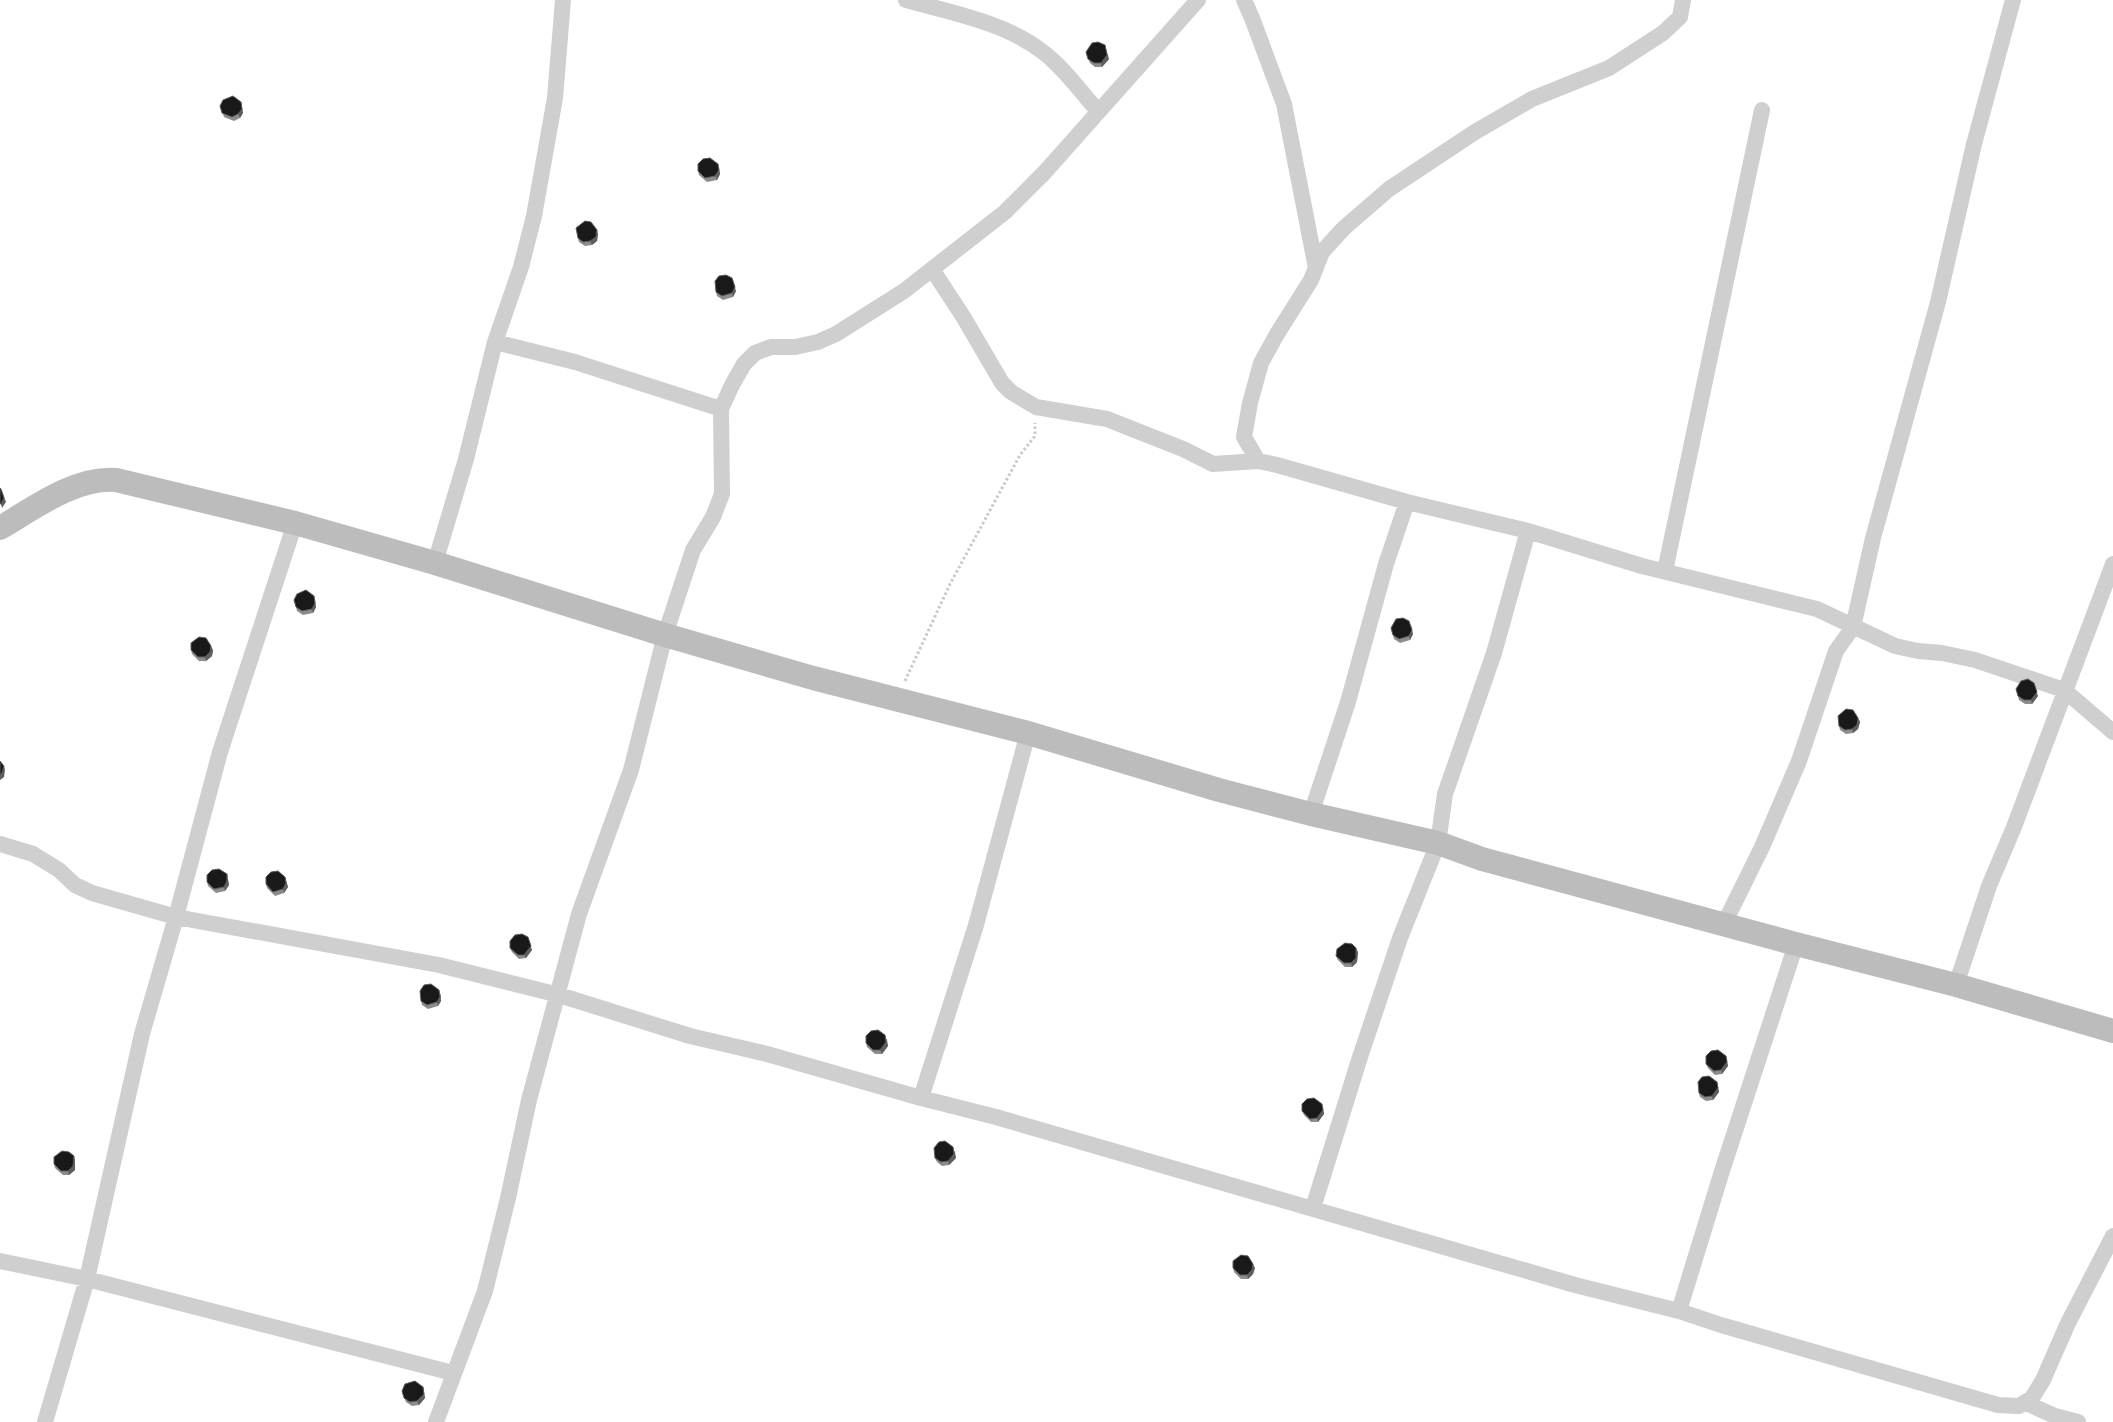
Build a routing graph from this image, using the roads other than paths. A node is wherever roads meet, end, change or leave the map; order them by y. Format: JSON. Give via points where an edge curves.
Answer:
{"nodes":[{"id":1,"x":563,"y":0,"type":"edge"},
{"id":2,"x":906,"y":0,"type":"edge"},
{"id":3,"x":1198,"y":0,"type":"edge"},
{"id":4,"x":1244,"y":0,"type":"edge"},
{"id":5,"x":1683,"y":0,"type":"edge"},
{"id":6,"x":2013,"y":0,"type":"edge"},
{"id":7,"x":1762,"y":110,"type":"dead end"},
{"id":8,"x":1098,"y":111,"type":"junction"},
{"id":9,"x":1316,"y":268,"type":"junction"},
{"id":10,"x":932,"y":269,"type":"junction"},
{"id":11,"x":496,"y":342,"type":"junction"},
{"id":12,"x":721,"y":409,"type":"junction"},
{"id":13,"x":1258,"y":461,"type":"junction"},
{"id":14,"x":1407,"y":502,"type":"junction"},
{"id":15,"x":295,"y":523,"type":"junction"},
{"id":16,"x":0,"y":528,"type":"edge"},
{"id":17,"x":1528,"y":531,"type":"junction"},
{"id":18,"x":435,"y":563,"type":"junction"},
{"id":19,"x":2113,"y":564,"type":"edge"},
{"id":20,"x":1665,"y":571,"type":"junction"},
{"id":21,"x":1853,"y":627,"type":"junction"},
{"id":22,"x":665,"y":635,"type":"junction"},
{"id":23,"x":2064,"y":690,"type":"junction"},
{"id":24,"x":2113,"y":732,"type":"edge"},
{"id":25,"x":1028,"y":733,"type":"junction"},
{"id":26,"x":1311,"y":814,"type":"junction"},
{"id":27,"x":1438,"y":843,"type":"junction"},
{"id":28,"x":0,"y":844,"type":"edge"},
{"id":29,"x":176,"y":917,"type":"junction"},
{"id":30,"x":1724,"y":924,"type":"junction"},
{"id":31,"x":1796,"y":944,"type":"junction"},
{"id":32,"x":1956,"y":985,"type":"junction"},
{"id":33,"x":559,"y":995,"type":"junction"},
{"id":34,"x":2113,"y":1030,"type":"edge"},
{"id":35,"x":921,"y":1098,"type":"junction"},
{"id":36,"x":1313,"y":1208,"type":"junction"},
{"id":37,"x":2113,"y":1236,"type":"edge"},
{"id":38,"x":0,"y":1262,"type":"edge"},
{"id":39,"x":87,"y":1280,"type":"junction"},
{"id":40,"x":1679,"y":1311,"type":"junction"},
{"id":41,"x":453,"y":1373,"type":"junction"},
{"id":42,"x":2026,"y":1403,"type":"junction"},
{"id":43,"x":45,"y":1422,"type":"edge"},
{"id":44,"x":436,"y":1422,"type":"edge"},
{"id":45,"x":2078,"y":1422,"type":"edge"}],
"edges":[{"from":1,"to":11,"type":"street","via":[[555,98],[534,216]]},
{"from":2,"to":8,"type":"street","via":[[984,22],[1025,40],[1060,68]]},
{"from":3,"to":8,"type":"street"},
{"from":4,"to":9,"type":"street","via":[[1284,104]]},
{"from":5,"to":9,"type":"street","via":[[1680,17],[1675,22],[1609,68],[1532,99],[1389,189],[1344,228],[1322,252]]},
{"from":6,"to":21,"type":"street","via":[[1974,144],[1938,302],[1873,538]]},
{"from":7,"to":20,"type":"street"},
{"from":8,"to":10,"type":"street","via":[[1025,193]]},
{"from":9,"to":13,"type":"street","via":[[1261,363],[1244,438]]},
{"from":10,"to":12,"type":"street","via":[[904,291],[818,342],[755,352],[744,364]]},
{"from":10,"to":13,"type":"street","via":[[1002,383],[1036,407],[1107,419],[1213,464]]},
{"from":11,"to":12,"type":"street","via":[[575,362]]},
{"from":11,"to":18,"type":"street"},
{"from":12,"to":22,"type":"street","via":[[722,494],[693,550]]},
{"from":13,"to":14,"type":"street"},
{"from":14,"to":17,"type":"street"},
{"from":14,"to":26,"type":"street"},
{"from":15,"to":16,"type":"street","via":[[109,480],[66,492]]},
{"from":15,"to":18,"type":"street"},
{"from":15,"to":29,"type":"street","via":[[220,752]]},
{"from":17,"to":20,"type":"street"},
{"from":17,"to":27,"type":"street","via":[[1494,653],[1445,794]]},
{"from":18,"to":22,"type":"street"},
{"from":19,"to":23,"type":"street"},
{"from":20,"to":21,"type":"street","via":[[1817,609]]},
{"from":21,"to":23,"type":"street","via":[[1894,646],[1975,660]]},
{"from":21,"to":30,"type":"street","via":[[1836,651],[1799,761]]},
{"from":22,"to":25,"type":"street","via":[[896,700]]},
{"from":22,"to":33,"type":"street","via":[[631,770],[579,914]]},
{"from":23,"to":24,"type":"street"},
{"from":23,"to":32,"type":"street","via":[[1989,886]]},
{"from":25,"to":26,"type":"street"},
{"from":25,"to":35,"type":"street","via":[[976,925]]},
{"from":26,"to":27,"type":"street"},
{"from":27,"to":30,"type":"street","via":[[1482,859]]},
{"from":27,"to":36,"type":"street","via":[[1400,938]]},
{"from":28,"to":29,"type":"street","via":[[32,854],[60,870],[75,885],[92,893]]},
{"from":29,"to":33,"type":"street","via":[[439,965]]},
{"from":29,"to":39,"type":"street","via":[[142,1034]]},
{"from":30,"to":31,"type":"street"},
{"from":31,"to":32,"type":"street"},
{"from":31,"to":40,"type":"street"},
{"from":32,"to":34,"type":"street"},
{"from":33,"to":35,"type":"street","via":[[690,1036],[768,1054]]},
{"from":33,"to":41,"type":"street","via":[[529,1100],[485,1291]]},
{"from":35,"to":36,"type":"street"},
{"from":36,"to":40,"type":"street","via":[[1575,1285]]},
{"from":37,"to":42,"type":"street","via":[[2068,1322],[2043,1380]]},
{"from":38,"to":39,"type":"street"},
{"from":39,"to":41,"type":"street"},
{"from":39,"to":43,"type":"street"},
{"from":40,"to":42,"type":"street","via":[[1998,1405],[2011,1407]]},
{"from":41,"to":44,"type":"street"},
{"from":42,"to":45,"type":"street"}]}
